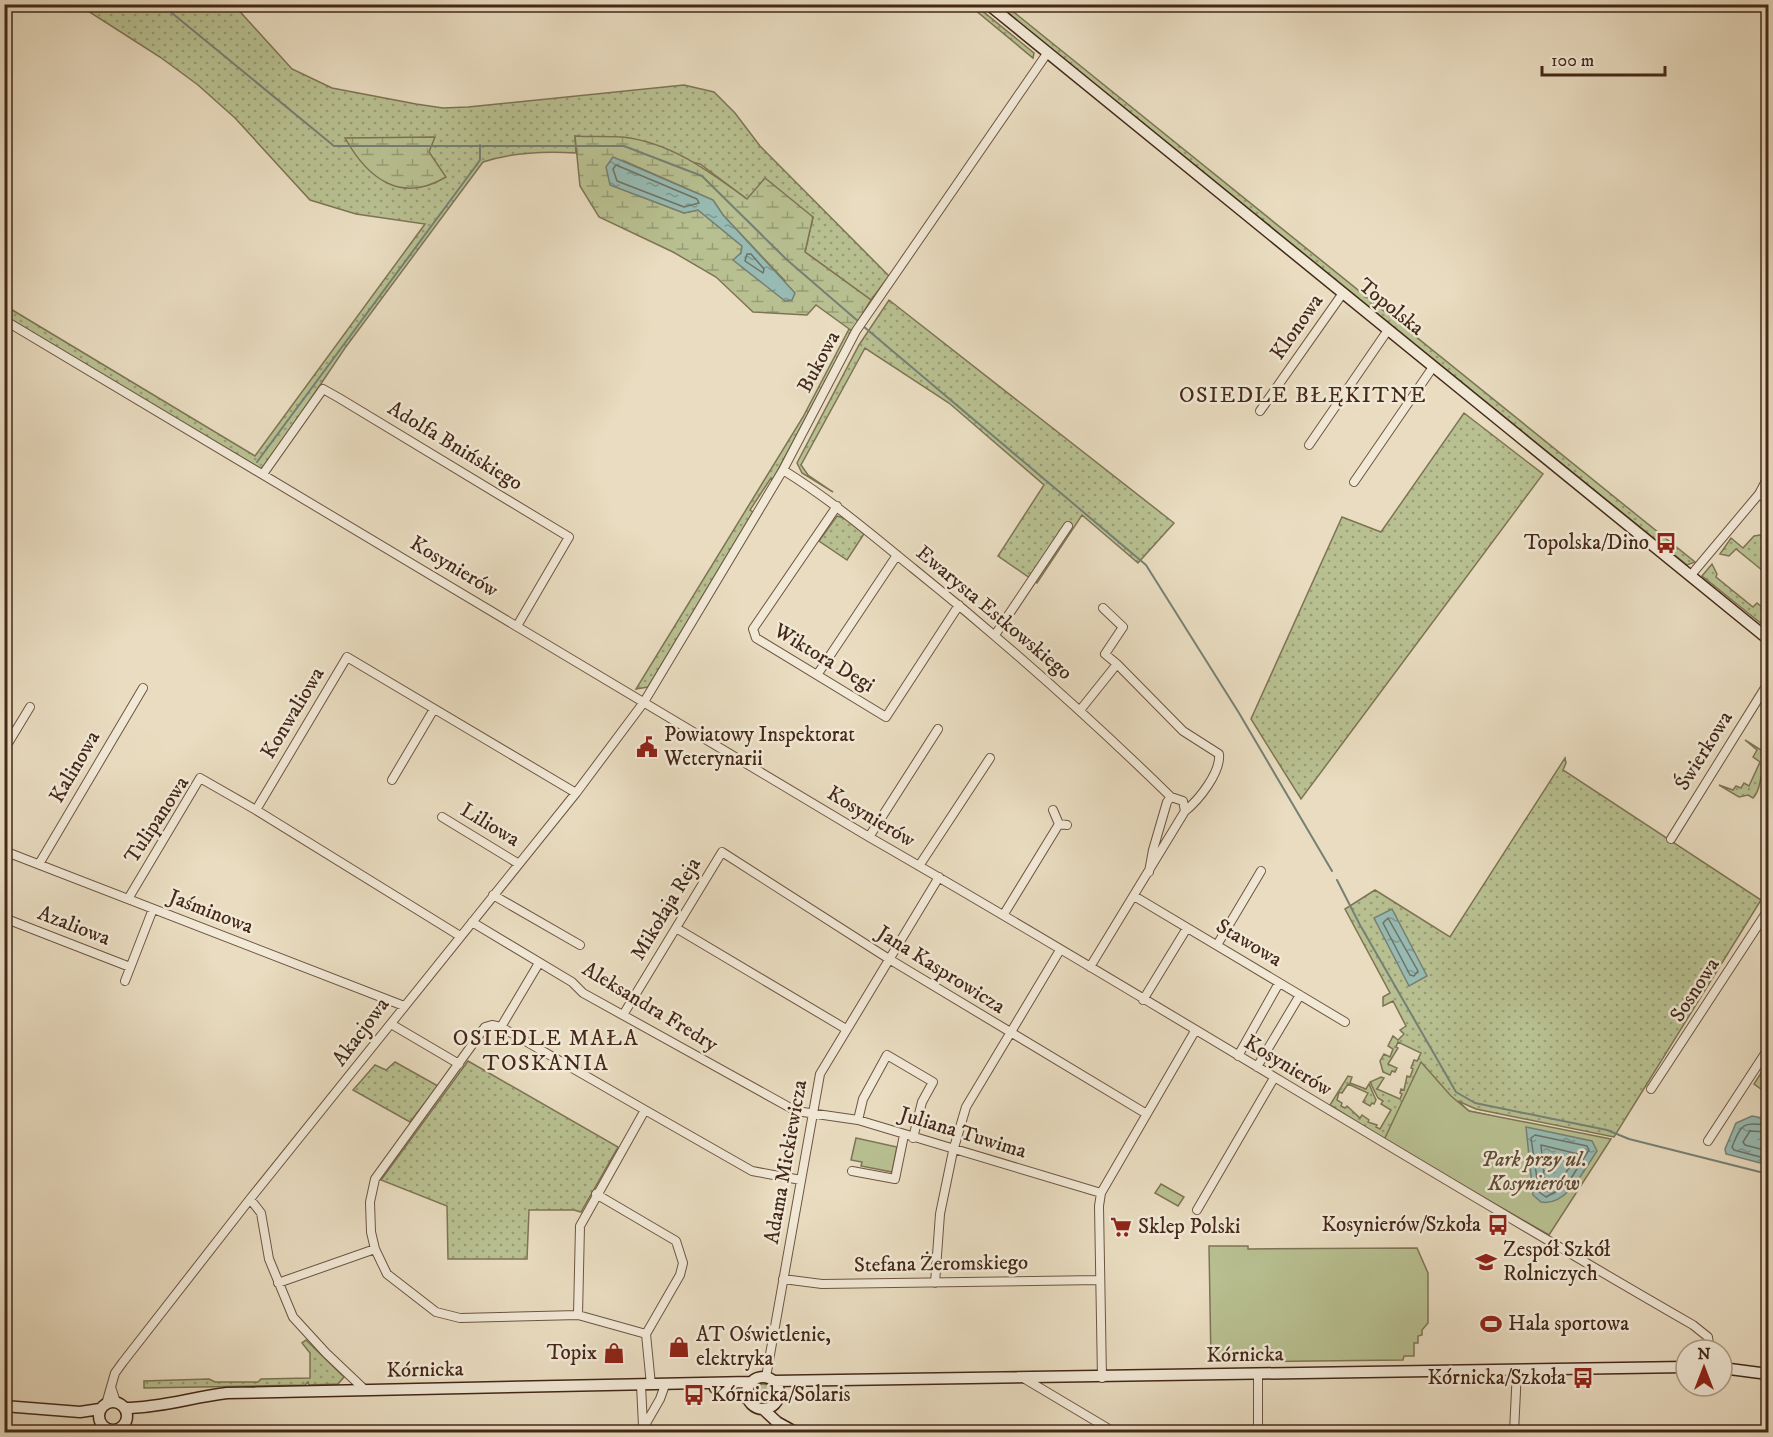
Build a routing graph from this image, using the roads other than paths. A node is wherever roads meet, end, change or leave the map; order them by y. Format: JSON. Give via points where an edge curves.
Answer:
{"nodes":[{"id":1,"x":988,"y":4,"type":"edge"},
{"id":2,"x":1048,"y":52,"type":"junction"},
{"id":3,"x":1343,"y":293,"type":"junction"},
{"id":4,"x":4,"y":320,"type":"edge"},
{"id":5,"x":1388,"y":330,"type":"junction"},
{"id":6,"x":1433,"y":367,"type":"junction"},
{"id":7,"x":1260,"y":411,"type":"dead end"},
{"id":8,"x":1309,"y":445,"type":"dead end"},
{"id":9,"x":783,"y":470,"type":"junction"},
{"id":10,"x":263,"y":474,"type":"junction"},
{"id":11,"x":1768,"y":477,"type":"edge"},
{"id":12,"x":1354,"y":482,"type":"dead end"},
{"id":13,"x":1759,"y":494,"type":"junction"},
{"id":14,"x":1768,"y":500,"type":"edge"},
{"id":15,"x":837,"y":506,"type":"junction"},
{"id":16,"x":1068,"y":526,"type":"dead end"},
{"id":17,"x":897,"y":555,"type":"junction"},
{"id":18,"x":1691,"y":575,"type":"junction"},
{"id":19,"x":959,"y":605,"type":"junction"},
{"id":20,"x":1103,"y":608,"type":"dead end"},
{"id":21,"x":516,"y":626,"type":"junction"},
{"id":22,"x":995,"y":635,"type":"junction"},
{"id":23,"x":1768,"y":639,"type":"edge"},
{"id":24,"x":1117,"y":664,"type":"junction"},
{"id":25,"x":817,"y":675,"type":"junction"},
{"id":26,"x":1768,"y":683,"type":"edge"},
{"id":27,"x":143,"y":687,"type":"dead end"},
{"id":28,"x":644,"y":702,"type":"junction"},
{"id":29,"x":30,"y":707,"type":"dead end"},
{"id":30,"x":434,"y":709,"type":"junction"},
{"id":31,"x":1081,"y":709,"type":"junction"},
{"id":32,"x":938,"y":729,"type":"dead end"},
{"id":33,"x":4,"y":750,"type":"edge"},
{"id":34,"x":990,"y":758,"type":"dead end"},
{"id":35,"x":392,"y":780,"type":"dead end"},
{"id":36,"x":576,"y":794,"type":"junction"},
{"id":37,"x":1171,"y":797,"type":"junction"},
{"id":38,"x":256,"y":810,"type":"junction"},
{"id":39,"x":1053,"y":810,"type":"dead end"},
{"id":40,"x":1185,"y":811,"type":"junction"},
{"id":41,"x":442,"y":817,"type":"dead end"},
{"id":42,"x":868,"y":837,"type":"junction"},
{"id":43,"x":1671,"y":839,"type":"dead end"},
{"id":44,"x":4,"y":851,"type":"edge"},
{"id":45,"x":722,"y":852,"type":"joint"},
{"id":46,"x":39,"y":864,"type":"junction"},
{"id":47,"x":519,"y":864,"type":"junction"},
{"id":48,"x":919,"y":866,"type":"junction"},
{"id":49,"x":1261,"y":871,"type":"dead end"},
{"id":50,"x":1149,"y":872,"type":"junction"},
{"id":51,"x":939,"y":877,"type":"junction"},
{"id":52,"x":493,"y":895,"type":"junction"},
{"id":53,"x":1134,"y":896,"type":"junction"},
{"id":54,"x":128,"y":899,"type":"junction"},
{"id":55,"x":153,"y":909,"type":"junction"},
{"id":56,"x":1768,"y":910,"type":"edge"},
{"id":57,"x":1004,"y":914,"type":"junction"},
{"id":58,"x":4,"y":918,"type":"edge"},
{"id":59,"x":472,"y":922,"type":"junction"},
{"id":60,"x":676,"y":928,"type":"junction"},
{"id":61,"x":1187,"y":928,"type":"junction"},
{"id":62,"x":460,"y":936,"type":"junction"},
{"id":63,"x":580,"y":945,"type":"dead end"},
{"id":64,"x":1217,"y":945,"type":"junction"},
{"id":65,"x":1060,"y":950,"type":"junction"},
{"id":66,"x":889,"y":959,"type":"junction"},
{"id":67,"x":539,"y":963,"type":"junction"},
{"id":68,"x":130,"y":967,"type":"junction"},
{"id":69,"x":1090,"y":967,"type":"junction"},
{"id":70,"x":124,"y":981,"type":"dead end"},
{"id":71,"x":1279,"y":982,"type":"junction"},
{"id":72,"x":1300,"y":995,"type":"junction"},
{"id":73,"x":1143,"y":1000,"type":"junction"},
{"id":74,"x":404,"y":1006,"type":"junction"},
{"id":75,"x":623,"y":1016,"type":"junction"},
{"id":76,"x":1345,"y":1022,"type":"dead end"},
{"id":77,"x":391,"y":1024,"type":"junction"},
{"id":78,"x":501,"y":1027,"type":"junction"},
{"id":79,"x":846,"y":1029,"type":"junction"},
{"id":80,"x":1195,"y":1031,"type":"junction"},
{"id":81,"x":1010,"y":1034,"type":"junction"},
{"id":82,"x":1768,"y":1049,"type":"edge"},
{"id":83,"x":1238,"y":1056,"type":"junction"},
{"id":84,"x":459,"y":1064,"type":"junction"},
{"id":85,"x":1257,"y":1067,"type":"junction"},
{"id":86,"x":1275,"y":1078,"type":"junction"},
{"id":87,"x":1652,"y":1089,"type":"dead end"},
{"id":88,"x":645,"y":1110,"type":"junction"},
{"id":89,"x":813,"y":1113,"type":"junction"},
{"id":90,"x":1145,"y":1113,"type":"junction"},
{"id":91,"x":858,"y":1120,"type":"junction"},
{"id":92,"x":904,"y":1135,"type":"junction"},
{"id":93,"x":913,"y":1138,"type":"junction"},
{"id":94,"x":1708,"y":1140,"type":"dead end"},
{"id":95,"x":953,"y":1151,"type":"junction"},
{"id":96,"x":852,"y":1171,"type":"dead end"},
{"id":97,"x":801,"y":1180,"type":"junction"},
{"id":98,"x":1101,"y":1193,"type":"junction"},
{"id":99,"x":596,"y":1194,"type":"junction"},
{"id":100,"x":250,"y":1199,"type":"junction"},
{"id":101,"x":1197,"y":1210,"type":"dead end"},
{"id":102,"x":375,"y":1249,"type":"junction"},
{"id":103,"x":783,"y":1279,"type":"junction"},
{"id":104,"x":1099,"y":1280,"type":"junction"},
{"id":105,"x":934,"y":1282,"type":"junction"},
{"id":106,"x":278,"y":1283,"type":"junction"},
{"id":107,"x":578,"y":1315,"type":"junction"},
{"id":108,"x":646,"y":1334,"type":"junction"},
{"id":109,"x":1708,"y":1338,"type":"edge"},
{"id":110,"x":1674,"y":1367,"type":"edge"},
{"id":111,"x":1517,"y":1370,"type":"junction"},
{"id":112,"x":1734,"y":1370,"type":"edge"},
{"id":113,"x":1756,"y":1373,"type":"junction"},
{"id":114,"x":1258,"y":1374,"type":"junction"},
{"id":115,"x":1768,"y":1374,"type":"edge"},
{"id":116,"x":1102,"y":1377,"type":"junction"},
{"id":117,"x":1052,"y":1378,"type":"junction"},
{"id":118,"x":770,"y":1379,"type":"junction"},
{"id":119,"x":1025,"y":1379,"type":"junction"},
{"id":120,"x":1768,"y":1380,"type":"edge"},
{"id":121,"x":751,"y":1382,"type":"junction"},
{"id":122,"x":804,"y":1382,"type":"junction"},
{"id":123,"x":646,"y":1385,"type":"junction"},
{"id":124,"x":664,"y":1385,"type":"junction"},
{"id":125,"x":706,"y":1385,"type":"junction"},
{"id":126,"x":365,"y":1390,"type":"junction"},
{"id":127,"x":779,"y":1393,"type":"junction"},
{"id":128,"x":1053,"y":1395,"type":"junction"},
{"id":129,"x":747,"y":1398,"type":"junction"},
{"id":130,"x":4,"y":1406,"type":"edge"},
{"id":131,"x":768,"y":1407,"type":"junction"},
{"id":132,"x":115,"y":1409,"type":"junction"},
{"id":133,"x":80,"y":1412,"type":"junction"},
{"id":134,"x":112,"y":1429,"type":"edge"},
{"id":135,"x":642,"y":1429,"type":"edge"},
{"id":136,"x":791,"y":1430,"type":"edge"},
{"id":137,"x":1114,"y":1432,"type":"edge"},
{"id":138,"x":1258,"y":1432,"type":"edge"},
{"id":139,"x":1514,"y":1432,"type":"edge"}],
"edges":[{"from":1,"to":2,"type":"street","name":"Topolska"},
{"from":2,"to":3,"type":"street","name":"Topolska"},
{"from":2,"to":9,"type":"street","name":"Bukowa","via":[[856,331]]},
{"from":3,"to":5,"type":"street","name":"Topolska"},
{"from":3,"to":7,"type":"street","name":"Klonowa"},
{"from":4,"to":10,"type":"street","name":"Kosynierów"},
{"from":5,"to":6,"type":"street","name":"Topolska"},
{"from":5,"to":8,"type":"street"},
{"from":6,"to":12,"type":"street"},
{"from":6,"to":18,"type":"street","name":"Topolska"},
{"from":9,"to":15,"type":"street","name":"Ewarysta Estkowskiego"},
{"from":9,"to":28,"type":"street","name":"Bukowa"},
{"from":10,"to":21,"type":"street","name":"Kosynierów"},
{"from":10,"to":21,"type":"street","name":"Adolfa Bnińskiego","via":[[323,389],[339,398],[569,537]]},
{"from":11,"to":13,"type":"street"},
{"from":13,"to":14,"type":"street"},
{"from":13,"to":18,"type":"street"},
{"from":15,"to":17,"type":"street","name":"Ewarysta Estkowskiego"},
{"from":15,"to":25,"type":"street","name":"Wiktora Degi","via":[[753,629],[756,638]]},
{"from":16,"to":22,"type":"street"},
{"from":17,"to":19,"type":"street","name":"Ewarysta Estkowskiego"},
{"from":17,"to":25,"type":"street"},
{"from":18,"to":23,"type":"street","name":"Topolska"},
{"from":19,"to":22,"type":"street","name":"Ewarysta Estkowskiego"},
{"from":19,"to":25,"type":"street","name":"Wiktora Degi","via":[[886,717]]},
{"from":20,"to":24,"type":"street","via":[[1123,627],[1105,654]]},
{"from":21,"to":28,"type":"street","name":"Kosynierów"},
{"from":22,"to":31,"type":"street","name":"Ewarysta Estkowskiego"},
{"from":24,"to":31,"type":"street"},
{"from":24,"to":40,"type":"street","via":[[1183,731],[1219,754],[1220,762],[1195,803]]},
{"from":26,"to":43,"type":"street","name":"Świerkowa"},
{"from":27,"to":46,"type":"street","name":"Kalinowa"},
{"from":28,"to":36,"type":"street","name":"Akacjowa"},
{"from":28,"to":42,"type":"street","name":"Kosynierów"},
{"from":29,"to":33,"type":"street"},
{"from":30,"to":35,"type":"street"},
{"from":30,"to":36,"type":"street","name":"Konwaliowa"},
{"from":30,"to":38,"type":"street","name":"Konwaliowa","via":[[347,657]]},
{"from":31,"to":37,"type":"street","name":"Ewarysta Estkowskiego"},
{"from":32,"to":42,"type":"street"},
{"from":34,"to":48,"type":"street"},
{"from":36,"to":47,"type":"street","name":"Akacjowa"},
{"from":37,"to":40,"type":"street","name":"Ewarysta Estkowskiego","via":[[1183,801]]},
{"from":37,"to":50,"type":"street","via":[[1161,815]]},
{"from":38,"to":54,"type":"street","name":"Tulipanowa","via":[[200,778]]},
{"from":38,"to":62,"type":"street"},
{"from":39,"to":57,"type":"street","via":[[1063,824]]},
{"from":40,"to":50,"type":"street"},
{"from":41,"to":47,"type":"street","name":"Liliowa"},
{"from":42,"to":48,"type":"street","name":"Kosynierów"},
{"from":44,"to":46,"type":"street","name":"Jaśminowa"},
{"from":45,"to":60,"type":"street","name":"Mikołaja Reja"},
{"from":45,"to":66,"type":"street","name":"Jana Kasprowicza"},
{"from":46,"to":54,"type":"street","name":"Jaśminowa"},
{"from":47,"to":52,"type":"street","name":"Akacjowa"},
{"from":48,"to":51,"type":"street","name":"Kosynierów"},
{"from":49,"to":64,"type":"street"},
{"from":50,"to":53,"type":"street"},
{"from":51,"to":57,"type":"street","name":"Kosynierów"},
{"from":51,"to":66,"type":"street","name":"Adama Mickiewicza"},
{"from":52,"to":59,"type":"street","name":"Akacjowa"},
{"from":52,"to":63,"type":"street"},
{"from":53,"to":61,"type":"street","name":"Stawowa"},
{"from":53,"to":69,"type":"street"},
{"from":54,"to":55,"type":"street","name":"Jaśminowa"},
{"from":55,"to":68,"type":"street"},
{"from":55,"to":74,"type":"street","name":"Jaśminowa"},
{"from":56,"to":87,"type":"street","name":"Sosnowa"},
{"from":57,"to":65,"type":"street","name":"Kosynierów"},
{"from":58,"to":68,"type":"street","name":"Azaliowa"},
{"from":59,"to":62,"type":"street","name":"Akacjowa"},
{"from":59,"to":67,"type":"street","name":"Aleksandra Fredry"},
{"from":60,"to":75,"type":"street","name":"Mikołaja Reja"},
{"from":60,"to":79,"type":"street"},
{"from":61,"to":64,"type":"street","name":"Stawowa"},
{"from":61,"to":73,"type":"street"},
{"from":62,"to":74,"type":"street","name":"Akacjowa"},
{"from":64,"to":71,"type":"street","name":"Stawowa"},
{"from":65,"to":69,"type":"street","name":"Kosynierów"},
{"from":65,"to":81,"type":"street"},
{"from":66,"to":79,"type":"street","name":"Adama Mickiewicza"},
{"from":66,"to":81,"type":"street","name":"Jana Kasprowicza"},
{"from":67,"to":75,"type":"street","name":"Aleksandra Fredry"},
{"from":67,"to":78,"type":"street"},
{"from":68,"to":70,"type":"street"},
{"from":69,"to":73,"type":"street","name":"Kosynierów"},
{"from":71,"to":72,"type":"street","name":"Stawowa"},
{"from":71,"to":83,"type":"street"},
{"from":72,"to":76,"type":"street","name":"Stawowa"},
{"from":72,"to":85,"type":"street"},
{"from":73,"to":80,"type":"street","name":"Kosynierów"},
{"from":74,"to":77,"type":"street","name":"Akacjowa"},
{"from":75,"to":89,"type":"street","name":"Aleksandra Fredry","via":[[796,1111]]},
{"from":77,"to":84,"type":"street"},
{"from":77,"to":100,"type":"street","name":"Akacjowa"},
{"from":78,"to":84,"type":"street","via":[[485,1027]]},
{"from":78,"to":88,"type":"street"},
{"from":79,"to":89,"type":"street","name":"Adama Mickiewicza","via":[[820,1074]]},
{"from":80,"to":83,"type":"street","name":"Kosynierów"},
{"from":80,"to":90,"type":"street"},
{"from":81,"to":90,"type":"street","name":"Jana Kasprowicza"},
{"from":81,"to":95,"type":"street","via":[[966,1107]]},
{"from":82,"to":94,"type":"street"},
{"from":83,"to":85,"type":"street","name":"Kosynierów"},
{"from":84,"to":102,"type":"street","via":[[375,1179],[370,1217]]},
{"from":85,"to":86,"type":"street","name":"Kosynierów"},
{"from":86,"to":101,"type":"street"},
{"from":86,"to":109,"type":"street","name":"Kosynierów"},
{"from":88,"to":97,"type":"street","via":[[752,1171]]},
{"from":88,"to":99,"type":"street"},
{"from":89,"to":91,"type":"street","name":"Juliana Tuwima"},
{"from":89,"to":97,"type":"street","name":"Adama Mickiewicza"},
{"from":90,"to":98,"type":"street"},
{"from":91,"to":92,"type":"street","name":"Juliana Tuwima"},
{"from":91,"to":93,"type":"street","via":[[863,1099],[887,1055],[933,1082],[922,1102]]},
{"from":92,"to":93,"type":"street","name":"Juliana Tuwima"},
{"from":92,"to":96,"type":"street","via":[[895,1179]]},
{"from":93,"to":95,"type":"street","name":"Juliana Tuwima"},
{"from":95,"to":98,"type":"street","name":"Juliana Tuwima"},
{"from":95,"to":105,"type":"street","via":[[940,1214]]},
{"from":97,"to":103,"type":"street","name":"Adama Mickiewicza"},
{"from":98,"to":104,"type":"street"},
{"from":99,"to":107,"type":"street","via":[[578,1238]]},
{"from":99,"to":108,"type":"street","via":[[676,1241],[682,1252],[680,1275]]},
{"from":100,"to":106,"type":"street","via":[[261,1213],[269,1259]]},
{"from":100,"to":132,"type":"street","name":"Akacjowa","via":[[123,1362],[110,1386]]},
{"from":102,"to":106,"type":"street"},
{"from":102,"to":107,"type":"street","via":[[387,1274],[436,1312],[460,1318]]},
{"from":103,"to":105,"type":"street","name":"Stefana Żeromskiego","via":[[822,1284]]},
{"from":103,"to":118,"type":"street","name":"Adama Mickiewicza"},
{"from":104,"to":105,"type":"street","name":"Stefana Żeromskiego"},
{"from":104,"to":116,"type":"street"},
{"from":106,"to":126,"type":"street","via":[[293,1317]]},
{"from":107,"to":108,"type":"street"},
{"from":108,"to":123,"type":"street"},
{"from":110,"to":111,"type":"street","name":"Kórnicka"},
{"from":111,"to":114,"type":"street","name":"Kórnicka"},
{"from":111,"to":139,"type":"street"},
{"from":112,"to":113,"type":"street"},
{"from":113,"to":115,"type":"street"},
{"from":113,"to":120,"type":"street"},
{"from":114,"to":116,"type":"street","name":"Kórnicka"},
{"from":114,"to":138,"type":"street"},
{"from":116,"to":117,"type":"street","name":"Kórnicka"},
{"from":117,"to":119,"type":"street","name":"Kórnicka"},
{"from":117,"to":128,"type":"street"},
{"from":118,"to":121,"type":"street"},
{"from":118,"to":122,"type":"street","name":"Kórnicka"},
{"from":118,"to":127,"type":"street"},
{"from":119,"to":122,"type":"street","name":"Kórnicka"},
{"from":119,"to":128,"type":"street"},
{"from":121,"to":125,"type":"street","name":"Kórnicka"},
{"from":121,"to":129,"type":"street"},
{"from":122,"to":127,"type":"street","name":"Kórnicka"},
{"from":123,"to":124,"type":"street","name":"Kórnicka"},
{"from":123,"to":126,"type":"street","name":"Kórnicka"},
{"from":123,"to":135,"type":"street"},
{"from":124,"to":125,"type":"street","name":"Kórnicka"},
{"from":124,"to":135,"type":"street"},
{"from":125,"to":129,"type":"street","name":"Kórnicka"},
{"from":126,"to":132,"type":"street","name":"Kórnicka","via":[[227,1393],[145,1408]]},
{"from":127,"to":131,"type":"street"},
{"from":128,"to":137,"type":"street"},
{"from":129,"to":131,"type":"street","via":[[753,1405]]},
{"from":130,"to":133,"type":"street"},
{"from":131,"to":136,"type":"street"},
{"from":132,"to":133,"type":"street"},
{"from":132,"to":134,"type":"street"},
{"from":132,"to":134,"type":"street"},
{"from":133,"to":134,"type":"street"}]}
